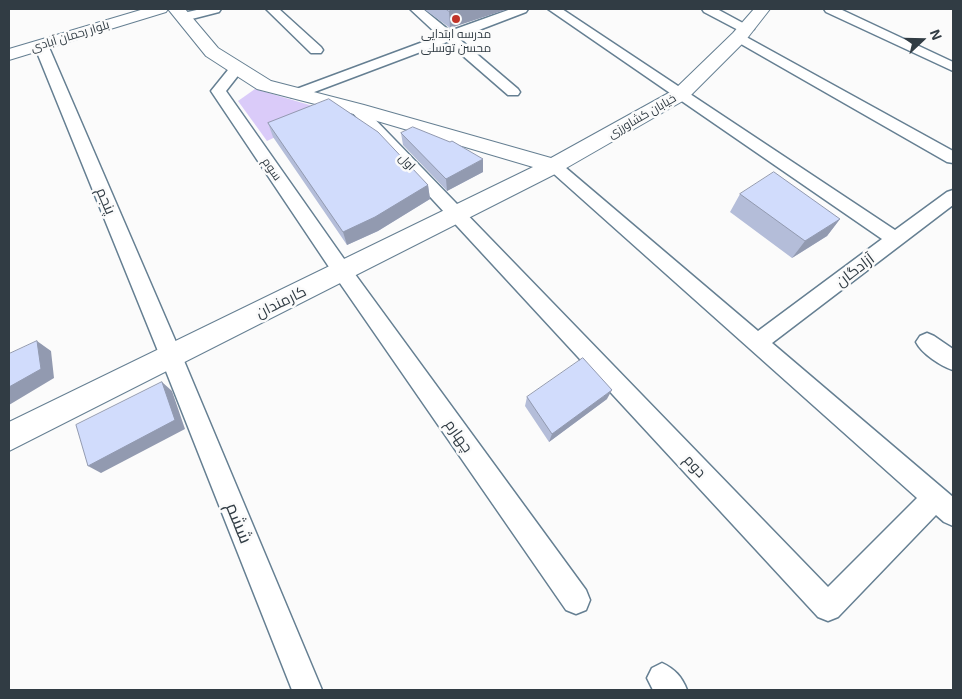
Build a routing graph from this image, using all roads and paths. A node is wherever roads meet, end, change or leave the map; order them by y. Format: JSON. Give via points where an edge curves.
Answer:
{"nodes":[{"id":1,"x":113,"y":9,"type":"edge"},
{"id":2,"x":160,"y":9,"type":"edge"},
{"id":3,"x":215,"y":9,"type":"edge"},
{"id":4,"x":272,"y":9,"type":"edge"},
{"id":5,"x":416,"y":9,"type":"edge"},
{"id":6,"x":522,"y":9,"type":"edge"},
{"id":7,"x":554,"y":9,"type":"edge"},
{"id":8,"x":708,"y":9,"type":"edge"},
{"id":9,"x":762,"y":9,"type":"edge"},
{"id":10,"x":830,"y":9,"type":"edge"},
{"id":11,"x":180,"y":13,"type":"edge"},
{"id":12,"x":743,"y":33,"type":"junction"},
{"id":13,"x":446,"y":37,"type":"junction"},
{"id":14,"x":9,"y":39,"type":"edge"},
{"id":15,"x":41,"y":45,"type":"junction"},
{"id":16,"x":316,"y":50,"type":"dead end"},
{"id":17,"x":9,"y":55,"type":"edge"},
{"id":18,"x":953,"y":67,"type":"edge"},
{"id":19,"x":237,"y":68,"type":"junction"},
{"id":20,"x":513,"y":92,"type":"dead end"},
{"id":21,"x":296,"y":94,"type":"junction"},
{"id":22,"x":680,"y":94,"type":"junction"},
{"id":23,"x":357,"y":109,"type":"junction"},
{"id":24,"x":953,"y":158,"type":"edge"},
{"id":25,"x":553,"y":166,"type":"junction"},
{"id":26,"x":953,"y":196,"type":"edge"},
{"id":27,"x":458,"y":214,"type":"junction"},
{"id":28,"x":896,"y":239,"type":"junction"},
{"id":29,"x":342,"y":271,"type":"junction"},
{"id":30,"x":927,"y":342,"type":"dead end"},
{"id":31,"x":757,"y":343,"type":"junction"},
{"id":32,"x":171,"y":356,"type":"junction"},
{"id":33,"x":953,"y":361,"type":"edge"},
{"id":34,"x":9,"y":437,"type":"edge"},
{"id":35,"x":935,"y":498,"type":"junction"},
{"id":36,"x":953,"y":513,"type":"edge"},
{"id":37,"x":576,"y":600,"type":"dead end"},
{"id":38,"x":307,"y":690,"type":"edge"}],
"edges":[{"from":1,"to":14,"type":"street","name":"بلوار رحمان آبادی"},
{"from":2,"to":15,"type":"street","name":"بلوار رحمان آبادی"},
{"from":3,"to":11,"type":"street"},
{"from":4,"to":16,"type":"street"},
{"from":5,"to":13,"type":"street"},
{"from":6,"to":13,"type":"street"},
{"from":7,"to":22,"type":"street"},
{"from":8,"to":12,"type":"street"},
{"from":9,"to":12,"type":"street","name":"خیابان کشاورزی"},
{"from":10,"to":18,"type":"street"},
{"from":11,"to":19,"type":"street","via":[[212,52]]},
{"from":12,"to":22,"type":"street","name":"خیابان کشاورزی"},
{"from":12,"to":24,"type":"street"},
{"from":13,"to":20,"type":"street"},
{"from":13,"to":21,"type":"street"},
{"from":15,"to":17,"type":"street","name":"بلوار رحمان آبادی"},
{"from":15,"to":32,"type":"street","name":"پنجم"},
{"from":19,"to":21,"type":"street","via":[[264,85]]},
{"from":19,"to":29,"type":"street","name":"سوم","via":[[218,91]]},
{"from":21,"to":23,"type":"street"},
{"from":22,"to":25,"type":"street","name":"خیابان کشاورزی"},
{"from":22,"to":28,"type":"street"},
{"from":23,"to":25,"type":"street"},
{"from":23,"to":27,"type":"street","name":"اول"},
{"from":25,"to":27,"type":"street","name":"کارمندان"},
{"from":25,"to":31,"type":"street"},
{"from":26,"to":28,"type":"street","name":"آزادگان"},
{"from":27,"to":29,"type":"street","name":"کارمندان"},
{"from":27,"to":35,"type":"street","name":"دوم","via":[[828,607]]},
{"from":28,"to":31,"type":"street","name":"آزادگان"},
{"from":29,"to":32,"type":"street","name":"کارمندان"},
{"from":29,"to":37,"type":"street","name":"چهارم"},
{"from":30,"to":33,"type":"street"},
{"from":31,"to":35,"type":"street"},
{"from":32,"to":34,"type":"street","name":"کارمندان"},
{"from":32,"to":38,"type":"street","name":"ششم"},
{"from":35,"to":36,"type":"street"}]}
